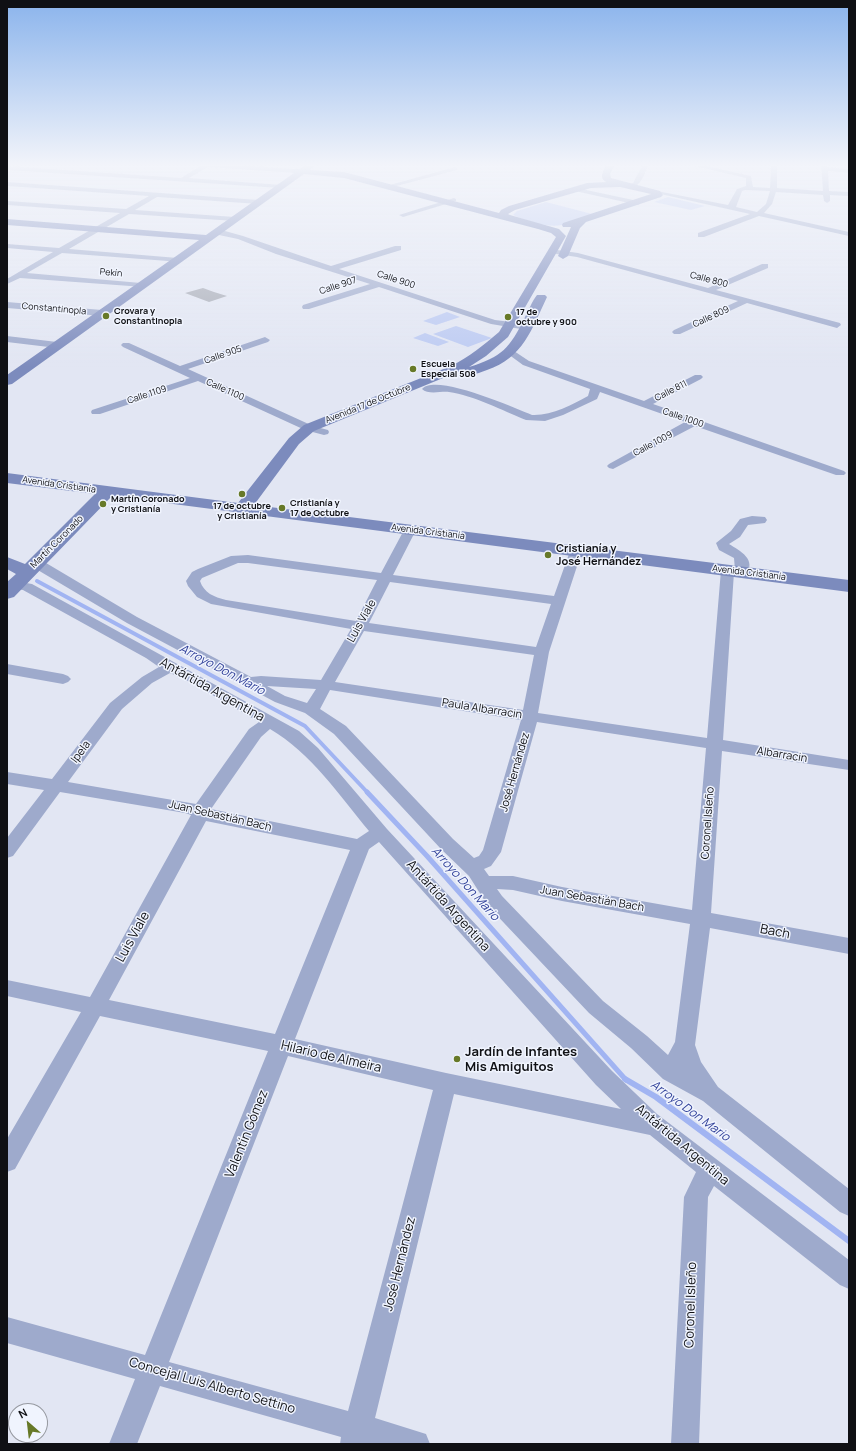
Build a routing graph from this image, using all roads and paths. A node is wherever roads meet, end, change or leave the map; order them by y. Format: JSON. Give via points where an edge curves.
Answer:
{"nodes":[{"id":1,"x":93,"y":232,"type":"edge"},
{"id":2,"x":140,"y":232,"type":"edge"},
{"id":3,"x":214,"y":232,"type":"edge"},
{"id":4,"x":214,"y":232,"type":"edge"},
{"id":5,"x":556,"y":232,"type":"edge"},
{"id":6,"x":573,"y":232,"type":"edge"},
{"id":7,"x":710,"y":232,"type":"edge"},
{"id":8,"x":839,"y":232,"type":"edge"},
{"id":9,"x":849,"y":234,"type":"edge"},
{"id":10,"x":701,"y":235,"type":"dead end"},
{"id":11,"x":208,"y":236,"type":"junction"},
{"id":12,"x":7,"y":246,"type":"edge"},
{"id":13,"x":398,"y":248,"type":"dead end"},
{"id":14,"x":61,"y":251,"type":"junction"},
{"id":15,"x":559,"y":252,"type":"junction"},
{"id":16,"x":173,"y":260,"type":"junction"},
{"id":17,"x":765,"y":266,"type":"dead end"},
{"id":18,"x":331,"y":269,"type":"junction"},
{"id":19,"x":7,"y":274,"type":"edge"},
{"id":20,"x":20,"y":275,"type":"junction"},
{"id":21,"x":7,"y":282,"type":"edge"},
{"id":22,"x":377,"y":284,"type":"junction"},
{"id":23,"x":137,"y":285,"type":"junction"},
{"id":24,"x":709,"y":290,"type":"junction"},
{"id":25,"x":746,"y":301,"type":"junction"},
{"id":26,"x":7,"y":304,"type":"edge"},
{"id":27,"x":306,"y":307,"type":"dead end"},
{"id":28,"x":98,"y":313,"type":"junction"},
{"id":29,"x":509,"y":325,"type":"junction"},
{"id":30,"x":836,"y":325,"type":"dead end"},
{"id":31,"x":526,"y":328,"type":"junction"},
{"id":32,"x":677,"y":332,"type":"dead end"},
{"id":33,"x":7,"y":340,"type":"edge"},
{"id":34,"x":265,"y":340,"type":"dead end"},
{"id":35,"x":53,"y":344,"type":"junction"},
{"id":36,"x":126,"y":345,"type":"dead end"},
{"id":37,"x":511,"y":352,"type":"junction"},
{"id":38,"x":495,"y":362,"type":"junction"},
{"id":39,"x":526,"y":363,"type":"junction"},
{"id":40,"x":472,"y":367,"type":"junction"},
{"id":41,"x":180,"y":369,"type":"junction"},
{"id":42,"x":7,"y":373,"type":"edge"},
{"id":43,"x":698,"y":377,"type":"dead end"},
{"id":44,"x":199,"y":378,"type":"junction"},
{"id":45,"x":7,"y":381,"type":"edge"},
{"id":46,"x":427,"y":389,"type":"junction"},
{"id":47,"x":599,"y":389,"type":"junction"},
{"id":48,"x":644,"y":405,"type":"junction"},
{"id":49,"x":96,"y":412,"type":"dead end"},
{"id":50,"x":694,"y":422,"type":"junction"},
{"id":51,"x":309,"y":428,"type":"junction"},
{"id":52,"x":324,"y":432,"type":"junction"},
{"id":53,"x":306,"y":448,"type":"dead end"},
{"id":54,"x":613,"y":466,"type":"dead end"},
{"id":55,"x":840,"y":473,"type":"dead end"},
{"id":56,"x":7,"y":478,"type":"edge"},
{"id":57,"x":107,"y":492,"type":"junction"},
{"id":58,"x":242,"y":509,"type":"junction"},
{"id":59,"x":760,"y":520,"type":"dead end"},
{"id":60,"x":410,"y":530,"type":"junction"},
{"id":61,"x":576,"y":551,"type":"junction"},
{"id":62,"x":7,"y":562,"type":"edge"},
{"id":63,"x":734,"y":571,"type":"junction"},
{"id":64,"x":21,"y":578,"type":"edge"},
{"id":65,"x":386,"y":578,"type":"junction"},
{"id":66,"x":849,"y":586,"type":"edge"},
{"id":67,"x":559,"y":601,"type":"junction"},
{"id":68,"x":360,"y":626,"type":"junction"},
{"id":69,"x":542,"y":652,"type":"junction"},
{"id":70,"x":168,"y":667,"type":"junction"},
{"id":71,"x":7,"y":669,"type":"edge"},
{"id":72,"x":63,"y":679,"type":"dead end"},
{"id":73,"x":250,"y":682,"type":"junction"},
{"id":74,"x":326,"y":685,"type":"junction"},
{"id":75,"x":311,"y":710,"type":"junction"},
{"id":76,"x":530,"y":716,"type":"junction"},
{"id":77,"x":269,"y":722,"type":"junction"},
{"id":78,"x":714,"y":744,"type":"junction"},
{"id":79,"x":849,"y":766,"type":"edge"},
{"id":80,"x":7,"y":778,"type":"edge"},
{"id":81,"x":54,"y":786,"type":"junction"},
{"id":82,"x":202,"y":811,"type":"junction"},
{"id":83,"x":381,"y":833,"type":"junction"},
{"id":84,"x":361,"y":846,"type":"junction"},
{"id":85,"x":7,"y":851,"type":"edge"},
{"id":86,"x":471,"y":867,"type":"junction"},
{"id":87,"x":485,"y":884,"type":"junction"},
{"id":88,"x":700,"y":918,"type":"junction"},
{"id":89,"x":849,"y":946,"type":"edge"},
{"id":90,"x":7,"y":988,"type":"edge"},
{"id":91,"x":95,"y":1006,"type":"junction"},
{"id":92,"x":282,"y":1045,"type":"junction"},
{"id":93,"x":685,"y":1046,"type":"junction"},
{"id":94,"x":671,"y":1072,"type":"junction"},
{"id":95,"x":446,"y":1083,"type":"junction"},
{"id":96,"x":711,"y":1094,"type":"junction"},
{"id":97,"x":655,"y":1126,"type":"junction"},
{"id":98,"x":7,"y":1161,"type":"edge"},
{"id":99,"x":710,"y":1170,"type":"junction"},
{"id":100,"x":849,"y":1204,"type":"edge"},
{"id":101,"x":849,"y":1276,"type":"edge"},
{"id":102,"x":7,"y":1330,"type":"edge"},
{"id":103,"x":153,"y":1370,"type":"junction"},
{"id":104,"x":356,"y":1436,"type":"edge"},
{"id":105,"x":123,"y":1444,"type":"edge"},
{"id":106,"x":416,"y":1444,"type":"edge"},
{"id":107,"x":686,"y":1444,"type":"edge"}],
"edges":[{"from":1,"to":14,"type":"street"},
{"from":2,"to":11,"type":"main road"},
{"from":3,"to":11,"type":"main road"},
{"from":4,"to":11,"type":"main road"},
{"from":5,"to":15,"type":"main road","name":"Avenida 17 de Octubre","via":[[561,234]]},
{"from":6,"to":15,"type":"main road","name":"Avenida 17 de Octubre"},
{"from":7,"to":10,"type":"street"},
{"from":8,"to":9,"type":"street"},
{"from":11,"to":16,"type":"main road"},
{"from":11,"to":18,"type":"street","name":"Calle 900","via":[[254,242]]},
{"from":12,"to":14,"type":"street"},
{"from":13,"to":18,"type":"street"},
{"from":14,"to":16,"type":"street"},
{"from":14,"to":20,"type":"street"},
{"from":15,"to":24,"type":"street","name":"Calle 800"},
{"from":15,"to":29,"type":"main road","name":"Avenida 17 de Octubre"},
{"from":15,"to":31,"type":"main road","name":"Avenida 17 de Octubre"},
{"from":16,"to":23,"type":"main road"},
{"from":17,"to":24,"type":"street"},
{"from":18,"to":22,"type":"street","name":"Calle 900"},
{"from":19,"to":20,"type":"street","name":"Pekín"},
{"from":20,"to":21,"type":"street"},
{"from":20,"to":23,"type":"street","name":"Pekín"},
{"from":22,"to":27,"type":"street","name":"Calle 907"},
{"from":22,"to":29,"type":"street","name":"Calle 900"},
{"from":23,"to":28,"type":"main road"},
{"from":24,"to":25,"type":"street","name":"Calle 800"},
{"from":25,"to":30,"type":"street","name":"Calle 800"},
{"from":25,"to":32,"type":"street","name":"Calle 809"},
{"from":26,"to":28,"type":"street","name":"Constantinopla"},
{"from":28,"to":35,"type":"main road"},
{"from":29,"to":31,"type":"street","name":"Calle 900"},
{"from":29,"to":40,"type":"main road","name":"Avenida 17 de Octubre","via":[[504,334]]},
{"from":31,"to":37,"type":"main road","name":"Avenida 17 de Octubre"},
{"from":33,"to":35,"type":"street"},
{"from":34,"to":41,"type":"street","name":"Calle 905"},
{"from":35,"to":42,"type":"main road"},
{"from":35,"to":45,"type":"main road"},
{"from":36,"to":41,"type":"street","name":"Calle 1100"},
{"from":37,"to":38,"type":"main road","name":"Avenida 17 de Octubre"},
{"from":37,"to":39,"type":"street","name":"Calle 1000"},
{"from":38,"to":39,"type":"street","name":"Calle 1000"},
{"from":38,"to":40,"type":"main road","name":"Avenida 17 de Octubre"},
{"from":39,"to":47,"type":"street","name":"Calle 1000"},
{"from":40,"to":46,"type":"main road","name":"Avenida 17 de Octubre"},
{"from":40,"to":51,"type":"main road","name":"Avenida 17 de Octubre"},
{"from":41,"to":44,"type":"street","name":"Calle 1100"},
{"from":43,"to":48,"type":"street","name":"Calle 811"},
{"from":44,"to":49,"type":"street","name":"Calle 1109"},
{"from":44,"to":51,"type":"street","name":"Calle 1100"},
{"from":46,"to":47,"type":"street","via":[[463,392],[530,418],[539,419],[588,400],[594,391]]},
{"from":46,"to":52,"type":"main road","name":"Avenida 17 de Octubre"},
{"from":47,"to":48,"type":"street","name":"Calle 1000"},
{"from":48,"to":50,"type":"street","name":"Calle 1000"},
{"from":50,"to":54,"type":"street","name":"Calle 1009"},
{"from":50,"to":55,"type":"street","name":"Calle 1000"},
{"from":51,"to":52,"type":"street","name":"Calle 1100"},
{"from":51,"to":58,"type":"main road","name":"Avenida 17 de Octubre","via":[[294,441]]},
{"from":52,"to":53,"type":"main road","name":"Avenida 17 de Octubre"},
{"from":56,"to":57,"type":"main road","name":"Avenida Cristianía"},
{"from":57,"to":58,"type":"main road","name":"Avenida Cristianía"},
{"from":57,"to":64,"type":"main road","name":"Martín Coronado"},
{"from":58,"to":60,"type":"main road","name":"Avenida Cristianía","via":[[264,505]]},
{"from":59,"to":63,"type":"street","name":"Coronel Isleño","via":[[744,522],[736,534],[722,544],[741,557],[742,562]]},
{"from":60,"to":61,"type":"main road","name":"Avenida Cristianía"},
{"from":60,"to":65,"type":"street","name":"Luis Viale"},
{"from":61,"to":63,"type":"main road","name":"Avenida Cristianía"},
{"from":61,"to":67,"type":"street","name":"José Hernández"},
{"from":62,"to":64,"type":"main road","name":"Antártida Argentina"},
{"from":63,"to":66,"type":"main road","name":"Avenida Cristianía"},
{"from":63,"to":78,"type":"street","name":"Coronel Isleño"},
{"from":64,"to":70,"type":"street","name":"Antártida Argentina","via":[[27,587]]},
{"from":64,"to":73,"type":"street","name":"Antártida Argentina","via":[[132,620]]},
{"from":65,"to":67,"type":"street"},
{"from":65,"to":68,"type":"street","name":"Luis Viale"},
{"from":65,"to":68,"type":"street","via":[[236,559],[197,575],[193,582],[198,592],[214,601]]},
{"from":67,"to":69,"type":"street","name":"José Hernández"},
{"from":68,"to":69,"type":"street"},
{"from":68,"to":74,"type":"street","name":"Luis Viale"},
{"from":69,"to":76,"type":"street","name":"José Hernández"},
{"from":70,"to":77,"type":"street","name":"Antártida Argentina","via":[[195,679]]},
{"from":70,"to":81,"type":"street","name":"Ipela","via":[[147,680],[116,706]]},
{"from":71,"to":72,"type":"street"},
{"from":73,"to":74,"type":"street","name":"Paula Albarracin"},
{"from":73,"to":75,"type":"street","name":"Antártida Argentina","via":[[280,699]]},
{"from":74,"to":75,"type":"street","name":"Luis Viale"},
{"from":74,"to":76,"type":"street","name":"Paula Albarracin"},
{"from":75,"to":86,"type":"street","name":"Antártida Argentina","via":[[340,730],[446,844]]},
{"from":76,"to":78,"type":"street","name":"Paula Albarracin"},
{"from":76,"to":86,"type":"street","name":"José Hernández","via":[[492,852],[485,861]]},
{"from":77,"to":82,"type":"street","name":"Luis Viale","via":[[255,733],[205,803]]},
{"from":77,"to":83,"type":"street","name":"Antártida Argentina","via":[[293,735],[312,752]]},
{"from":78,"to":79,"type":"street","name":"Albarracin"},
{"from":78,"to":88,"type":"street","name":"Coronel Isleño"},
{"from":80,"to":81,"type":"street","name":"Juan Sebastián Bach"},
{"from":81,"to":82,"type":"street","name":"Juan Sebastián Bach","via":[[188,806]]},
{"from":81,"to":85,"type":"street","name":"Ipela"},
{"from":82,"to":84,"type":"street","name":"Juan Sebastián Bach","via":[[214,817]]},
{"from":82,"to":91,"type":"street","name":"Luis Viale"},
{"from":83,"to":84,"type":"street"},
{"from":83,"to":97,"type":"street","name":"Antártida Argentina","via":[[595,1069]]},
{"from":84,"to":92,"type":"street","name":"Valentín Gómez"},
{"from":86,"to":87,"type":"street","name":"Antártida Argentina"},
{"from":87,"to":88,"type":"street","name":"Juan Sebastián Bach","via":[[498,881],[513,883],[545,892]]},
{"from":87,"to":94,"type":"street","name":"Antártida Argentina","via":[[495,901],[586,997]]},
{"from":88,"to":89,"type":"street","name":"Bach"},
{"from":88,"to":93,"type":"street","name":"Coronel Isleño"},
{"from":90,"to":91,"type":"street","name":"Hilario de Almeira"},
{"from":91,"to":92,"type":"street","name":"Hilario de Almeira"},
{"from":91,"to":98,"type":"street","name":"Luis Viale"},
{"from":92,"to":95,"type":"street","name":"Hilario de Almeira"},
{"from":92,"to":103,"type":"street","name":"Valentín Gómez"},
{"from":93,"to":94,"type":"street","name":"Coronel Isleño"},
{"from":93,"to":96,"type":"street","via":[[700,1081]]},
{"from":94,"to":96,"type":"street","name":"Antártida Argentina"},
{"from":95,"to":97,"type":"street","name":"Hilario de Almeira"},
{"from":95,"to":104,"type":"street","name":"José Hernández"},
{"from":96,"to":100,"type":"street","name":"Antártida Argentina"},
{"from":97,"to":99,"type":"street","name":"Antártida Argentina"},
{"from":99,"to":101,"type":"street","name":"Antártida Argentina"},
{"from":99,"to":107,"type":"street","name":"Coronel Isleño","via":[[696,1197]]},
{"from":102,"to":103,"type":"street","name":"Concejal Luis Alberto Settino"},
{"from":103,"to":104,"type":"street","name":"Concejal Luis Alberto Settino"},
{"from":103,"to":105,"type":"street","name":"Valentín Gómez"},
{"from":104,"to":106,"type":"street","name":"Concejal Luis Alberto Settino"}]}
